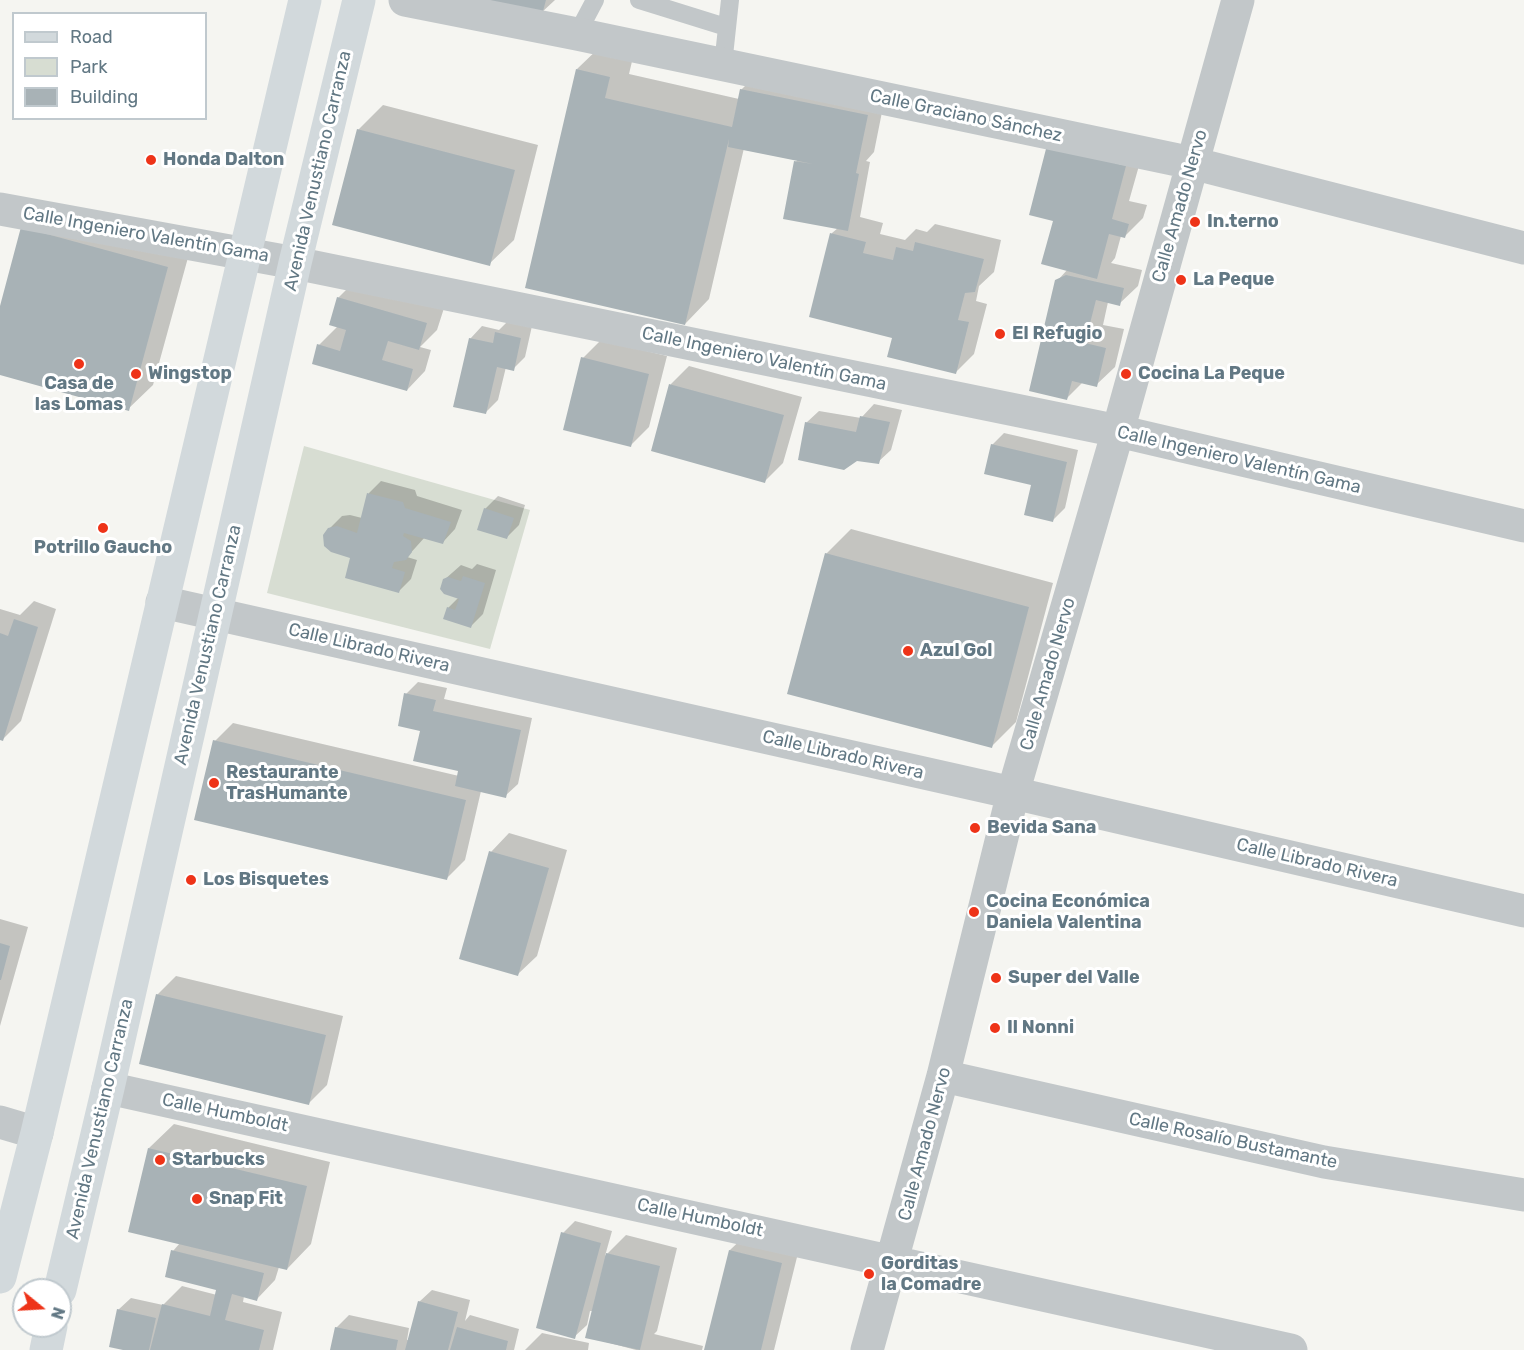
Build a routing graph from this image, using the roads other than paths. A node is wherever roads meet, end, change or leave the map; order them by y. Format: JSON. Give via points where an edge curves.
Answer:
{"nodes":[{"id":1,"x":305,"y":0,"type":"edge"},
{"id":2,"x":359,"y":0,"type":"edge"},
{"id":3,"x":405,"y":0,"type":"edge"},
{"id":4,"x":595,"y":0,"type":"edge"},
{"id":5,"x":639,"y":0,"type":"edge"},
{"id":6,"x":730,"y":0,"type":"edge"},
{"id":7,"x":1238,"y":0,"type":"edge"},
{"id":8,"x":726,"y":27,"type":"junction"},
{"id":9,"x":577,"y":34,"type":"junction"},
{"id":10,"x":723,"y":65,"type":"junction"},
{"id":11,"x":1192,"y":163,"type":"junction"},
{"id":12,"x":0,"y":209,"type":"edge"},
{"id":13,"x":1524,"y":248,"type":"edge"},
{"id":14,"x":244,"y":252,"type":"junction"},
{"id":15,"x":296,"y":262,"type":"junction"},
{"id":16,"x":1118,"y":431,"type":"junction"},
{"id":17,"x":1524,"y":526,"type":"edge"},
{"id":18,"x":162,"y":602,"type":"junction"},
{"id":19,"x":214,"y":613,"type":"junction"},
{"id":20,"x":1013,"y":793,"type":"junction"},
{"id":21,"x":1524,"y":912,"type":"edge"},
{"id":22,"x":943,"y":1076,"type":"junction"},
{"id":23,"x":108,"y":1088,"type":"junction"},
{"id":24,"x":0,"y":1122,"type":"edge"},
{"id":25,"x":37,"y":1133,"type":"junction"},
{"id":26,"x":1524,"y":1196,"type":"edge"},
{"id":27,"x":893,"y":1260,"type":"junction"},
{"id":28,"x":0,"y":1277,"type":"edge"},
{"id":29,"x":63,"y":1278,"type":"edge"},
{"id":30,"x":867,"y":1350,"type":"edge"},
{"id":31,"x":1291,"y":1350,"type":"edge"}],
"edges":[{"from":1,"to":14,"type":"main road"},
{"from":2,"to":15,"type":"main road","name":"Avenida Venustiano Carranza"},
{"from":3,"to":9,"type":"street","name":"Calle Graciano Sánchez"},
{"from":4,"to":9,"type":"lane"},
{"from":5,"to":8,"type":"lane"},
{"from":6,"to":8,"type":"lane"},
{"from":7,"to":11,"type":"street","name":"Calle Amado Nervo"},
{"from":8,"to":10,"type":"lane"},
{"from":9,"to":10,"type":"street","name":"Calle Graciano Sánchez"},
{"from":10,"to":11,"type":"street","name":"Calle Graciano Sánchez"},
{"from":11,"to":13,"type":"street","name":"Calle Graciano Sánchez"},
{"from":11,"to":16,"type":"street","name":"Calle Amado Nervo"},
{"from":12,"to":14,"type":"street","name":"Calle Ingeniero Valentín Gama"},
{"from":14,"to":15,"type":"street","name":"Calle Ingeniero Valentín Gama"},
{"from":14,"to":18,"type":"main road"},
{"from":15,"to":16,"type":"street","name":"Calle Ingeniero Valentín Gama"},
{"from":15,"to":19,"type":"main road","name":"Avenida Venustiano Carranza"},
{"from":16,"to":17,"type":"street","name":"Calle Ingeniero Valentín Gama"},
{"from":16,"to":20,"type":"street","name":"Calle Amado Nervo"},
{"from":18,"to":19,"type":"street","name":"Calle Librado Rivera"},
{"from":18,"to":25,"type":"main road"},
{"from":19,"to":20,"type":"street","name":"Calle Librado Rivera"},
{"from":19,"to":23,"type":"main road","name":"Avenida Venustiano Carranza"},
{"from":20,"to":21,"type":"street","name":"Calle Librado Rivera"},
{"from":20,"to":22,"type":"street","name":"Calle Amado Nervo"},
{"from":22,"to":26,"type":"street","name":"Calle Rosalío Bustamante","via":[[1324,1162]]},
{"from":22,"to":27,"type":"street","name":"Calle Amado Nervo"},
{"from":23,"to":27,"type":"street","name":"Calle Humboldt"},
{"from":23,"to":29,"type":"main road","name":"Avenida Venustiano Carranza"},
{"from":24,"to":25,"type":"street"},
{"from":25,"to":28,"type":"main road"},
{"from":27,"to":30,"type":"street","name":"Calle Amado Nervo"},
{"from":27,"to":31,"type":"street","name":"Calle Humboldt"}]}
